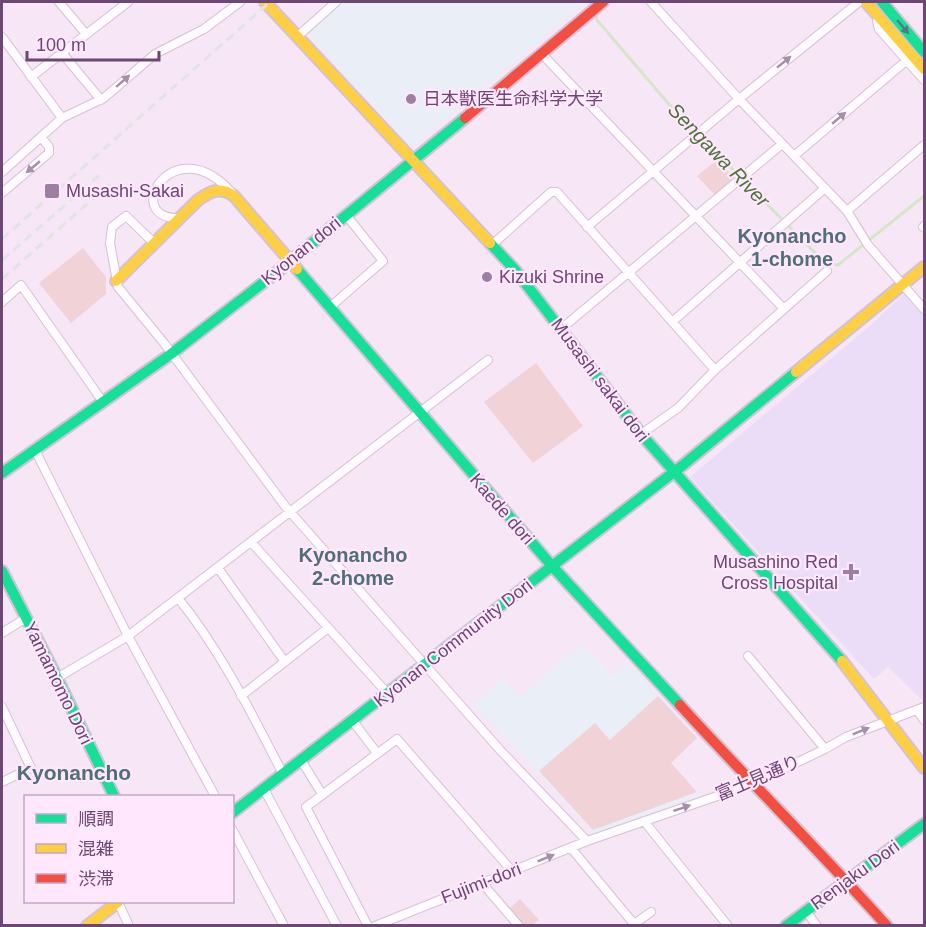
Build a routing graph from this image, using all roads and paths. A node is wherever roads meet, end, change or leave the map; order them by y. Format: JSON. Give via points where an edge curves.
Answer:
{"nodes":[{"id":1,"x":60,"y":2,"type":"edge"},
{"id":2,"x":128,"y":2,"type":"edge"},
{"id":3,"x":240,"y":2,"type":"edge"},
{"id":4,"x":266,"y":2,"type":"edge"},
{"id":5,"x":336,"y":2,"type":"edge"},
{"id":6,"x":651,"y":2,"type":"edge"},
{"id":7,"x":859,"y":2,"type":"edge"},
{"id":8,"x":866,"y":2,"type":"edge"},
{"id":9,"x":882,"y":2,"type":"edge"},
{"id":10,"x":596,"y":7,"type":"edge"},
{"id":11,"x":880,"y":17,"type":"junction"},
{"id":12,"x":86,"y":34,"type":"junction"},
{"id":13,"x":298,"y":36,"type":"junction"},
{"id":14,"x":2,"y":37,"type":"edge"},
{"id":15,"x":924,"y":51,"type":"edge"},
{"id":16,"x":62,"y":53,"type":"junction"},
{"id":17,"x":541,"y":53,"type":"junction"},
{"id":18,"x":906,"y":61,"type":"junction"},
{"id":19,"x":924,"y":69,"type":"edge"},
{"id":20,"x":31,"y":77,"type":"junction"},
{"id":21,"x":924,"y":80,"type":"edge"},
{"id":22,"x":739,"y":99,"type":"junction"},
{"id":23,"x":101,"y":100,"type":"junction"},
{"id":24,"x":62,"y":118,"type":"junction"},
{"id":25,"x":41,"y":137,"type":"junction"},
{"id":26,"x":782,"y":144,"type":"junction"},
{"id":27,"x":924,"y":145,"type":"edge"},
{"id":28,"x":794,"y":156,"type":"junction"},
{"id":29,"x":414,"y":161,"type":"junction"},
{"id":30,"x":2,"y":172,"type":"edge"},
{"id":31,"x":653,"y":172,"type":"junction"},
{"id":32,"x":210,"y":173,"type":"junction"},
{"id":33,"x":825,"y":188,"type":"junction"},
{"id":34,"x":212,"y":191,"type":"junction"},
{"id":35,"x":2,"y":193,"type":"edge"},
{"id":36,"x":234,"y":196,"type":"junction"},
{"id":37,"x":847,"y":211,"type":"junction"},
{"id":38,"x":346,"y":215,"type":"junction"},
{"id":39,"x":696,"y":216,"type":"junction"},
{"id":40,"x":179,"y":218,"type":"junction"},
{"id":41,"x":587,"y":227,"type":"junction"},
{"id":42,"x":155,"y":244,"type":"junction"},
{"id":43,"x":492,"y":245,"type":"junction"},
{"id":44,"x":289,"y":261,"type":"junction"},
{"id":45,"x":740,"y":262,"type":"junction"},
{"id":46,"x":924,"y":267,"type":"edge"},
{"id":47,"x":827,"y":271,"type":"dead end"},
{"id":48,"x":628,"y":273,"type":"junction"},
{"id":49,"x":117,"y":281,"type":"junction"},
{"id":50,"x":903,"y":285,"type":"junction"},
{"id":51,"x":2,"y":302,"type":"edge"},
{"id":52,"x":329,"y":308,"type":"junction"},
{"id":53,"x":784,"y":309,"type":"junction"},
{"id":54,"x":924,"y":309,"type":"edge"},
{"id":55,"x":672,"y":322,"type":"junction"},
{"id":56,"x":561,"y":329,"type":"junction"},
{"id":57,"x":171,"y":354,"type":"junction"},
{"id":58,"x":488,"y":360,"type":"dead end"},
{"id":59,"x":715,"y":370,"type":"junction"},
{"id":60,"x":104,"y":402,"type":"junction"},
{"id":61,"x":418,"y":412,"type":"junction"},
{"id":62,"x":641,"y":434,"type":"junction"},
{"id":63,"x":35,"y":450,"type":"junction"},
{"id":64,"x":674,"y":472,"type":"junction"},
{"id":65,"x":2,"y":473,"type":"edge"},
{"id":66,"x":290,"y":512,"type":"junction"},
{"id":67,"x":251,"y":542,"type":"junction"},
{"id":68,"x":552,"y":566,"type":"junction"},
{"id":69,"x":218,"y":568,"type":"junction"},
{"id":70,"x":2,"y":571,"type":"edge"},
{"id":71,"x":178,"y":598,"type":"junction"},
{"id":72,"x":26,"y":618,"type":"junction"},
{"id":73,"x":328,"y":628,"type":"junction"},
{"id":74,"x":2,"y":633,"type":"edge"},
{"id":75,"x":128,"y":636,"type":"junction"},
{"id":76,"x":748,"y":656,"type":"dead end"},
{"id":77,"x":285,"y":662,"type":"junction"},
{"id":78,"x":424,"y":665,"type":"junction"},
{"id":79,"x":57,"y":678,"type":"junction"},
{"id":80,"x":387,"y":693,"type":"junction"},
{"id":81,"x":242,"y":696,"type":"junction"},
{"id":82,"x":2,"y":707,"type":"edge"},
{"id":83,"x":920,"y":708,"type":"edge"},
{"id":84,"x":352,"y":720,"type":"junction"},
{"id":85,"x":889,"y":720,"type":"junction"},
{"id":86,"x":924,"y":720,"type":"edge"},
{"id":87,"x":825,"y":749,"type":"junction"},
{"id":88,"x":377,"y":753,"type":"junction"},
{"id":89,"x":301,"y":760,"type":"junction"},
{"id":90,"x":924,"y":768,"type":"edge"},
{"id":91,"x":283,"y":774,"type":"junction"},
{"id":92,"x":2,"y":782,"type":"edge"},
{"id":93,"x":752,"y":784,"type":"junction"},
{"id":94,"x":264,"y":789,"type":"junction"},
{"id":95,"x":322,"y":794,"type":"junction"},
{"id":96,"x":114,"y":795,"type":"edge"},
{"id":97,"x":214,"y":795,"type":"edge"},
{"id":98,"x":234,"y":812,"type":"edge"},
{"id":99,"x":644,"y":821,"type":"junction"},
{"id":100,"x":924,"y":824,"type":"edge"},
{"id":101,"x":234,"y":833,"type":"edge"},
{"id":102,"x":587,"y":841,"type":"junction"},
{"id":103,"x":571,"y":848,"type":"junction"},
{"id":104,"x":512,"y":871,"type":"junction"},
{"id":105,"x":847,"y":881,"type":"junction"},
{"id":106,"x":482,"y":883,"type":"junction"},
{"id":107,"x":117,"y":903,"type":"edge"},
{"id":108,"x":118,"y":903,"type":"edge"},
{"id":109,"x":806,"y":911,"type":"junction"},
{"id":110,"x":651,"y":912,"type":"dead end"},
{"id":111,"x":87,"y":926,"type":"edge"},
{"id":112,"x":129,"y":926,"type":"edge"},
{"id":113,"x":284,"y":926,"type":"edge"},
{"id":114,"x":337,"y":926,"type":"edge"},
{"id":115,"x":368,"y":926,"type":"edge"},
{"id":116,"x":375,"y":926,"type":"edge"},
{"id":117,"x":519,"y":926,"type":"edge"},
{"id":118,"x":728,"y":926,"type":"edge"},
{"id":119,"x":786,"y":926,"type":"edge"},
{"id":120,"x":817,"y":926,"type":"edge"},
{"id":121,"x":887,"y":926,"type":"edge"}],
"edges":[{"from":1,"to":12,"type":"street"},
{"from":2,"to":12,"type":"street"},
{"from":23,"to":3,"type":"street","one_way":true,"via":[[155,54],[204,29]]},
{"from":4,"to":13,"type":"street","name":"Musashi sakai dori"},
{"from":5,"to":13,"type":"street"},
{"from":6,"to":22,"type":"street"},
{"from":22,"to":7,"type":"street","one_way":true},
{"from":8,"to":11,"type":"street"},
{"from":9,"to":15,"type":"street","one_way":true},
{"from":10,"to":17,"type":"street","name":"Kyonan dori"},
{"from":11,"to":18,"type":"street","via":[[879,29]]},
{"from":11,"to":19,"type":"street"},
{"from":12,"to":16,"type":"street"},
{"from":13,"to":29,"type":"street","name":"Musashi sakai dori"},
{"from":14,"to":20,"type":"street"},
{"from":16,"to":20,"type":"street"},
{"from":16,"to":23,"type":"street"},
{"from":17,"to":29,"type":"street","name":"Kyonan dori"},
{"from":17,"to":31,"type":"street"},
{"from":18,"to":21,"type":"street"},
{"from":28,"to":18,"type":"street","one_way":true},
{"from":20,"to":24,"type":"street"},
{"from":22,"to":26,"type":"street"},
{"from":22,"to":31,"type":"street"},
{"from":23,"to":24,"type":"street"},
{"from":24,"to":25,"type":"street"},
{"from":25,"to":30,"type":"street"},
{"from":25,"to":35,"type":"street","one_way":true,"via":[[49,153]]},
{"from":26,"to":28,"type":"street"},
{"from":26,"to":39,"type":"street"},
{"from":27,"to":37,"type":"street"},
{"from":28,"to":33,"type":"street"},
{"from":29,"to":38,"type":"street","name":"Kyonan dori"},
{"from":29,"to":43,"type":"street","name":"Musashi sakai dori"},
{"from":31,"to":39,"type":"street"},
{"from":31,"to":41,"type":"street"},
{"from":32,"to":34,"type":"street"},
{"from":32,"to":36,"type":"street"},
{"from":32,"to":40,"type":"street","via":[[186,169],[171,174],[155,187],[155,206],[166,217]]},
{"from":33,"to":37,"type":"street"},
{"from":33,"to":45,"type":"street"},
{"from":34,"to":36,"type":"street","via":[[224,190]]},
{"from":34,"to":40,"type":"street"},
{"from":36,"to":44,"type":"street","name":"Kaede dori"},
{"from":37,"to":50,"type":"street","via":[[868,245]]},
{"from":38,"to":44,"type":"street","name":"Kyonan dori"},
{"from":38,"to":52,"type":"street","via":[[383,261]]},
{"from":39,"to":45,"type":"street"},
{"from":39,"to":48,"type":"street"},
{"from":40,"to":42,"type":"street"},
{"from":41,"to":43,"type":"street","via":[[557,192],[551,192]]},
{"from":41,"to":48,"type":"street"},
{"from":42,"to":49,"type":"street","via":[[128,265]]},
{"from":42,"to":49,"type":"street","via":[[126,216],[111,227]]},
{"from":43,"to":56,"type":"street","name":"Musashi sakai dori"},
{"from":44,"to":52,"type":"street","name":"Kaede dori"},
{"from":44,"to":57,"type":"street","name":"Kyonan dori"},
{"from":45,"to":53,"type":"street"},
{"from":45,"to":55,"type":"street"},
{"from":46,"to":50,"type":"street","name":"Kyonan Community Dori"},
{"from":47,"to":53,"type":"street"},
{"from":48,"to":55,"type":"street"},
{"from":48,"to":56,"type":"street"},
{"from":49,"to":57,"type":"street"},
{"from":50,"to":54,"type":"street"},
{"from":50,"to":64,"type":"street","name":"Kyonan Community Dori"},
{"from":51,"to":60,"type":"street","via":[[21,285]]},
{"from":52,"to":61,"type":"street","name":"Kaede dori"},
{"from":53,"to":59,"type":"street"},
{"from":55,"to":59,"type":"street"},
{"from":56,"to":62,"type":"street","name":"Musashi sakai dori"},
{"from":57,"to":60,"type":"street","name":"Kyonan dori"},
{"from":57,"to":66,"type":"street"},
{"from":58,"to":61,"type":"street"},
{"from":59,"to":62,"type":"street","via":[[678,408]]},
{"from":60,"to":63,"type":"street","name":"Kyonan dori"},
{"from":61,"to":66,"type":"street"},
{"from":61,"to":68,"type":"street","name":"Kaede dori"},
{"from":62,"to":64,"type":"street","name":"Musashi sakai dori"},
{"from":63,"to":65,"type":"street","name":"Kyonan dori"},
{"from":63,"to":75,"type":"street"},
{"from":64,"to":68,"type":"street","name":"Kyonan Community Dori"},
{"from":64,"to":85,"type":"street","name":"Musashi sakai dori","via":[[829,645]]},
{"from":66,"to":67,"type":"street"},
{"from":66,"to":78,"type":"street"},
{"from":67,"to":69,"type":"street"},
{"from":67,"to":73,"type":"street"},
{"from":68,"to":78,"type":"street","name":"Kyonan Community Dori"},
{"from":68,"to":93,"type":"street","name":"Kaede dori"},
{"from":69,"to":71,"type":"street"},
{"from":69,"to":77,"type":"street"},
{"from":70,"to":72,"type":"street","name":"Yamamomo Dori"},
{"from":71,"to":75,"type":"street"},
{"from":71,"to":81,"type":"street"},
{"from":72,"to":74,"type":"street"},
{"from":72,"to":79,"type":"street","name":"Yamamomo Dori"},
{"from":73,"to":77,"type":"street"},
{"from":73,"to":80,"type":"street"},
{"from":75,"to":79,"type":"street"},
{"from":75,"to":97,"type":"street"},
{"from":76,"to":87,"type":"street"},
{"from":77,"to":81,"type":"street"},
{"from":78,"to":80,"type":"street","name":"Kyonan Community Dori"},
{"from":78,"to":102,"type":"street"},
{"from":79,"to":96,"type":"street","name":"Yamamomo Dori"},
{"from":80,"to":84,"type":"street","name":"Kyonan Community Dori"},
{"from":81,"to":91,"type":"street"},
{"from":82,"to":92,"type":"street","via":[[31,768]]},
{"from":83,"to":85,"type":"street","name":"富士見通り"},
{"from":83,"to":86,"type":"street"},
{"from":84,"to":88,"type":"street"},
{"from":84,"to":89,"type":"street","name":"Kyonan Community Dori"},
{"from":87,"to":85,"type":"street","name":"富士見通り","one_way":true},
{"from":85,"to":90,"type":"street","name":"Musashi sakai dori"},
{"from":87,"to":93,"type":"street","name":"富士見通り"},
{"from":88,"to":95,"type":"street"},
{"from":88,"to":104,"type":"street","via":[[397,739]]},
{"from":89,"to":91,"type":"street","name":"Kyonan Community Dori"},
{"from":89,"to":95,"type":"street"},
{"from":91,"to":94,"type":"street","name":"Kyonan Community Dori"},
{"from":99,"to":93,"type":"street","name":"富士見通り","one_way":true},
{"from":93,"to":105,"type":"street","name":"Kaede dori"},
{"from":94,"to":98,"type":"street","name":"Kyonan Community Dori"},
{"from":94,"to":114,"type":"street"},
{"from":95,"to":115,"type":"street","via":[[306,807]]},
{"from":99,"to":102,"type":"street","name":"富士見通り"},
{"from":99,"to":118,"type":"street"},
{"from":100,"to":105,"type":"street","name":"Renjaku Dori"},
{"from":101,"to":113,"type":"street"},
{"from":102,"to":103,"type":"street","name":"Fujimi-dori"},
{"from":104,"to":103,"type":"street","name":"Fujimi-dori","one_way":true},
{"from":103,"to":110,"type":"street","via":[[634,924]]},
{"from":104,"to":106,"type":"street","name":"Fujimi-dori"},
{"from":105,"to":109,"type":"street","name":"Renjaku Dori"},
{"from":105,"to":121,"type":"street","name":"Kaede dori"},
{"from":106,"to":116,"type":"street","name":"Fujimi-dori"},
{"from":106,"to":117,"type":"street"},
{"from":107,"to":111,"type":"street"},
{"from":108,"to":112,"type":"street"},
{"from":109,"to":119,"type":"street","name":"Renjaku Dori"},
{"from":109,"to":120,"type":"street"}]}
